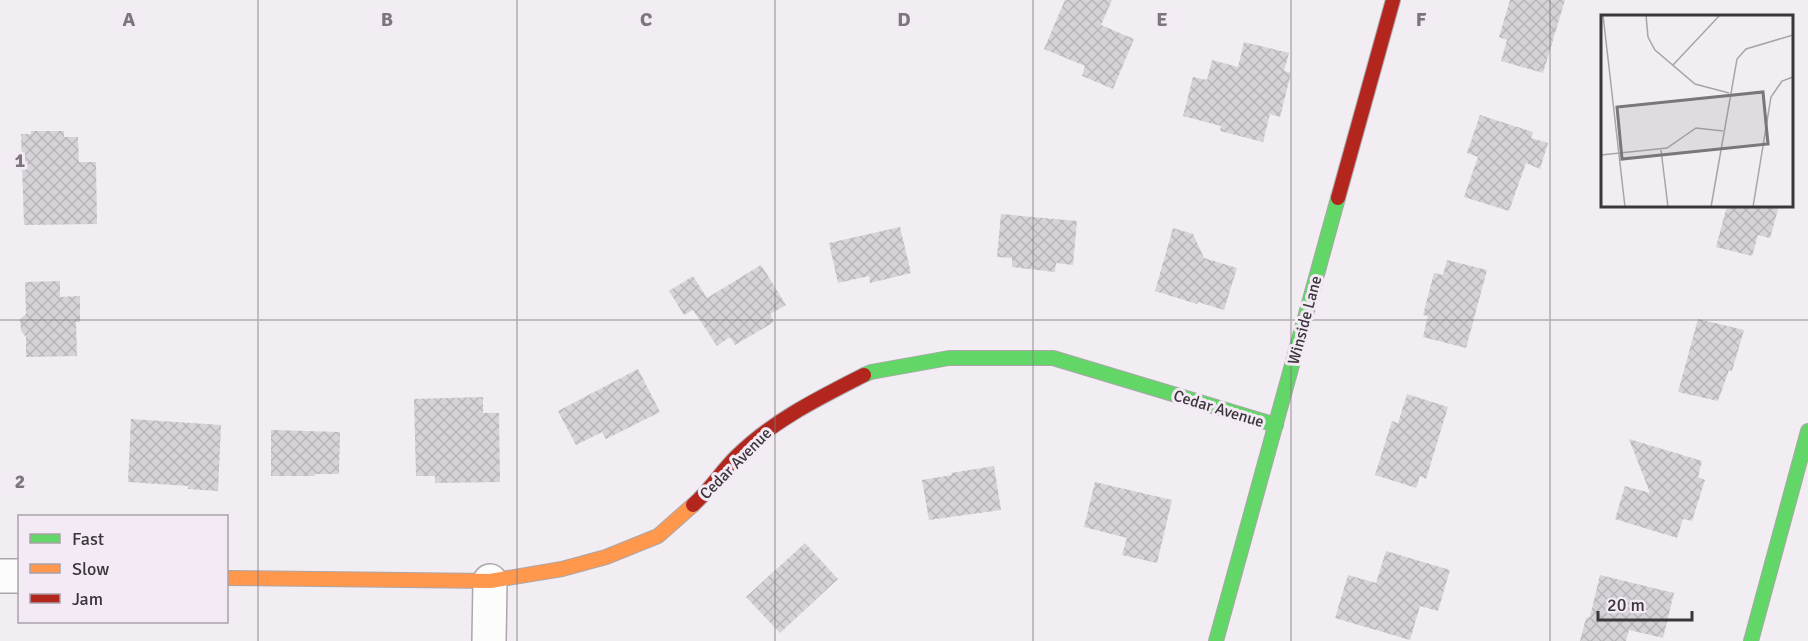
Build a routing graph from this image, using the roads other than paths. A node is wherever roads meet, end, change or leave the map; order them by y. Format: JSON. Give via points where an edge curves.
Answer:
{"nodes":[{"id":1,"x":1393,"y":0,"type":"edge"},
{"id":2,"x":1276,"y":425,"type":"junction"},
{"id":3,"x":1808,"y":431,"type":"edge"},
{"id":4,"x":0,"y":576,"type":"edge"},
{"id":5,"x":18,"y":576,"type":"edge"},
{"id":6,"x":228,"y":578,"type":"edge"},
{"id":7,"x":490,"y":581,"type":"junction"},
{"id":8,"x":489,"y":641,"type":"edge"},
{"id":9,"x":1216,"y":641,"type":"edge"},
{"id":10,"x":1751,"y":641,"type":"edge"}],
"edges":[{"from":1,"to":2,"type":"street","name":"Winside Lane"},
{"from":2,"to":7,"type":"street","name":"Cedar Avenue","via":[[1053,358],[949,358],[871,372],[773,425],[658,536],[606,558]]},
{"from":2,"to":9,"type":"street","name":"Winside Lane"},
{"from":3,"to":10,"type":"street"},
{"from":4,"to":5,"type":"street"},
{"from":6,"to":7,"type":"street","name":"Cedar Avenue"},
{"from":7,"to":8,"type":"street"}]}
